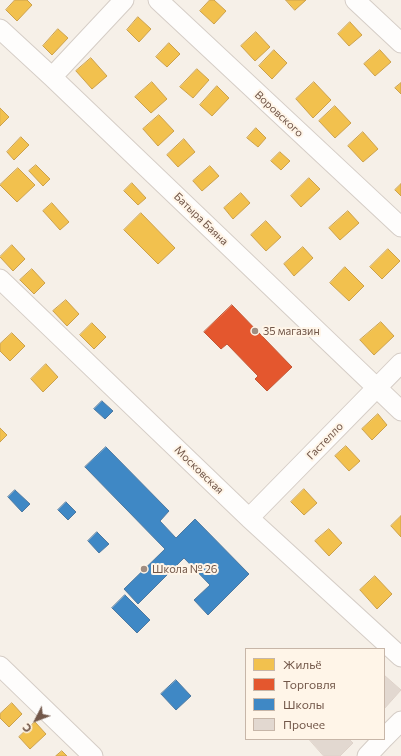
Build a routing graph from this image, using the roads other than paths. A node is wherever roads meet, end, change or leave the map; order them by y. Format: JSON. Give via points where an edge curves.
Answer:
{"nodes":[{"id":1,"x":124,"y":0,"type":"edge"},
{"id":2,"x":158,"y":0,"type":"edge"},
{"id":3,"x":356,"y":0,"type":"edge"},
{"id":4,"x":0,"y":29,"type":"edge"},
{"id":5,"x":401,"y":44,"type":"edge"},
{"id":6,"x":52,"y":77,"type":"junction"},
{"id":7,"x":401,"y":227,"type":"edge"},
{"id":8,"x":0,"y":279,"type":"edge"},
{"id":9,"x":401,"y":363,"type":"edge"},
{"id":10,"x":377,"y":388,"type":"junction"},
{"id":11,"x":401,"y":411,"type":"edge"},
{"id":12,"x":249,"y":518,"type":"junction"},
{"id":13,"x":401,"y":657,"type":"edge"},
{"id":14,"x":0,"y":666,"type":"edge"},
{"id":15,"x":401,"y":721,"type":"edge"},
{"id":16,"x":385,"y":738,"type":"edge"},
{"id":17,"x":383,"y":740,"type":"edge"},
{"id":18,"x":93,"y":756,"type":"edge"},
{"id":19,"x":367,"y":756,"type":"edge"}],
"edges":[{"from":1,"to":6,"type":"street"},
{"from":2,"to":7,"type":"street","name":"Воровского"},
{"from":3,"to":5,"type":"street"},
{"from":4,"to":6,"type":"street","name":"Батыра Баяна"},
{"from":6,"to":10,"type":"street","name":"Батыра Баяна"},
{"from":8,"to":12,"type":"street","name":"Московская"},
{"from":9,"to":10,"type":"street","name":"Гастелло"},
{"from":10,"to":11,"type":"street","name":"Батыра Баяна"},
{"from":10,"to":12,"type":"street","name":"Гастелло"},
{"from":12,"to":13,"type":"street","name":"Московская"},
{"from":14,"to":18,"type":"street"},
{"from":15,"to":16,"type":"street"},
{"from":17,"to":19,"type":"street"}]}
